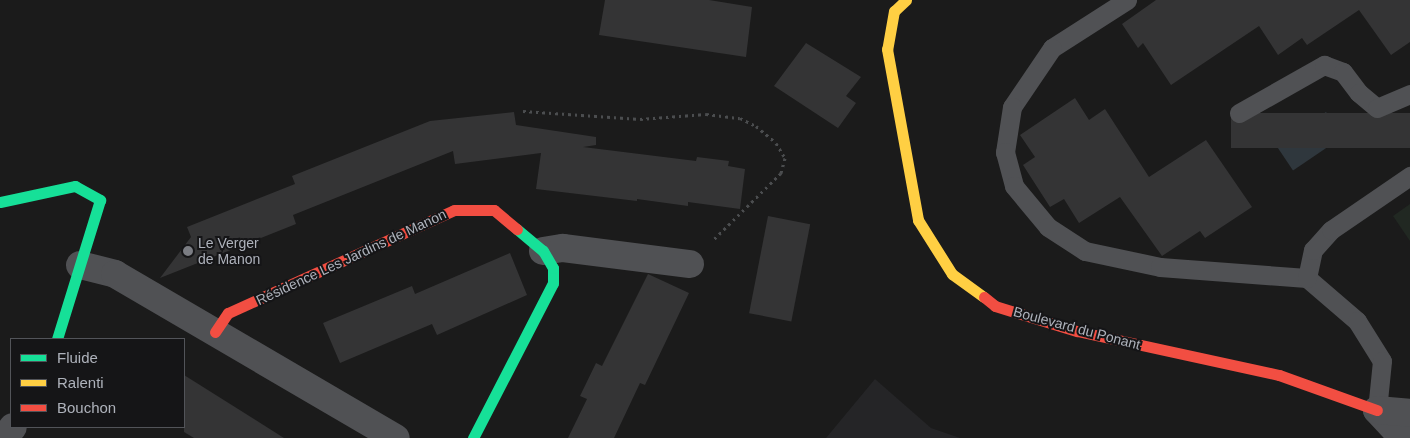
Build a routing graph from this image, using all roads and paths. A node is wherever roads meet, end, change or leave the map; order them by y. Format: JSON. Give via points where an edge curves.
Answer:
{"nodes":[{"id":1,"x":906,"y":0,"type":"edge"},
{"id":2,"x":1127,"y":0,"type":"edge"},
{"id":3,"x":1410,"y":94,"type":"edge"},
{"id":4,"x":523,"y":111,"type":"dead end"},
{"id":5,"x":1239,"y":113,"type":"dead end"},
{"id":6,"x":1410,"y":176,"type":"edge"},
{"id":7,"x":0,"y":202,"type":"edge"},
{"id":8,"x":543,"y":251,"type":"junction"},
{"id":9,"x":690,"y":264,"type":"joint"},
{"id":10,"x":80,"y":265,"type":"junction"},
{"id":11,"x":1306,"y":278,"type":"junction"},
{"id":12,"x":215,"y":332,"type":"junction"},
{"id":13,"x":57,"y":338,"type":"edge"},
{"id":14,"x":1377,"y":410,"type":"junction"},
{"id":15,"x":1410,"y":413,"type":"edge"},
{"id":16,"x":13,"y":428,"type":"edge"},
{"id":17,"x":4,"y":438,"type":"edge"},
{"id":18,"x":396,"y":438,"type":"edge"},
{"id":19,"x":473,"y":438,"type":"edge"},
{"id":20,"x":1403,"y":438,"type":"edge"}],
"edges":[{"from":1,"to":14,"type":"street","name":"Boulevard du Ponant","via":[[894,11],[887,49],[918,220],[952,274],[995,306],[1078,331],[1279,375]]},
{"from":2,"to":11,"type":"lane","via":[[1052,48],[1012,107],[1005,152],[1014,186],[1048,227],[1085,251],[1160,267]]},
{"from":3,"to":5,"type":"lane","via":[[1377,108],[1359,93],[1343,72],[1324,65]]},
{"from":4,"to":9,"type":"path","via":[[640,119],[706,114],[740,118],[756,126],[776,143],[785,158],[781,173],[744,206]]},
{"from":6,"to":11,"type":"lane","via":[[1331,230],[1314,250]]},
{"from":7,"to":10,"type":"street","via":[[75,186],[100,200]]},
{"from":8,"to":9,"type":"street","via":[[563,248]]},
{"from":8,"to":12,"type":"street","name":"Résidence Les Jardins de Manon","via":[[494,210],[454,210],[228,313]]},
{"from":8,"to":19,"type":"street","name":"Résidence Les Jardins de Manon","via":[[552,268],[553,283]]},
{"from":10,"to":12,"type":"street","via":[[115,274]]},
{"from":10,"to":13,"type":"street"},
{"from":11,"to":14,"type":"lane","via":[[1357,321],[1382,361]]},
{"from":12,"to":18,"type":"street"},
{"from":14,"to":15,"type":"street","name":"Boulevard du Ponant"},
{"from":14,"to":20,"type":"street","name":"Boulevard du Ponant"},
{"from":16,"to":17,"type":"street"}]}
